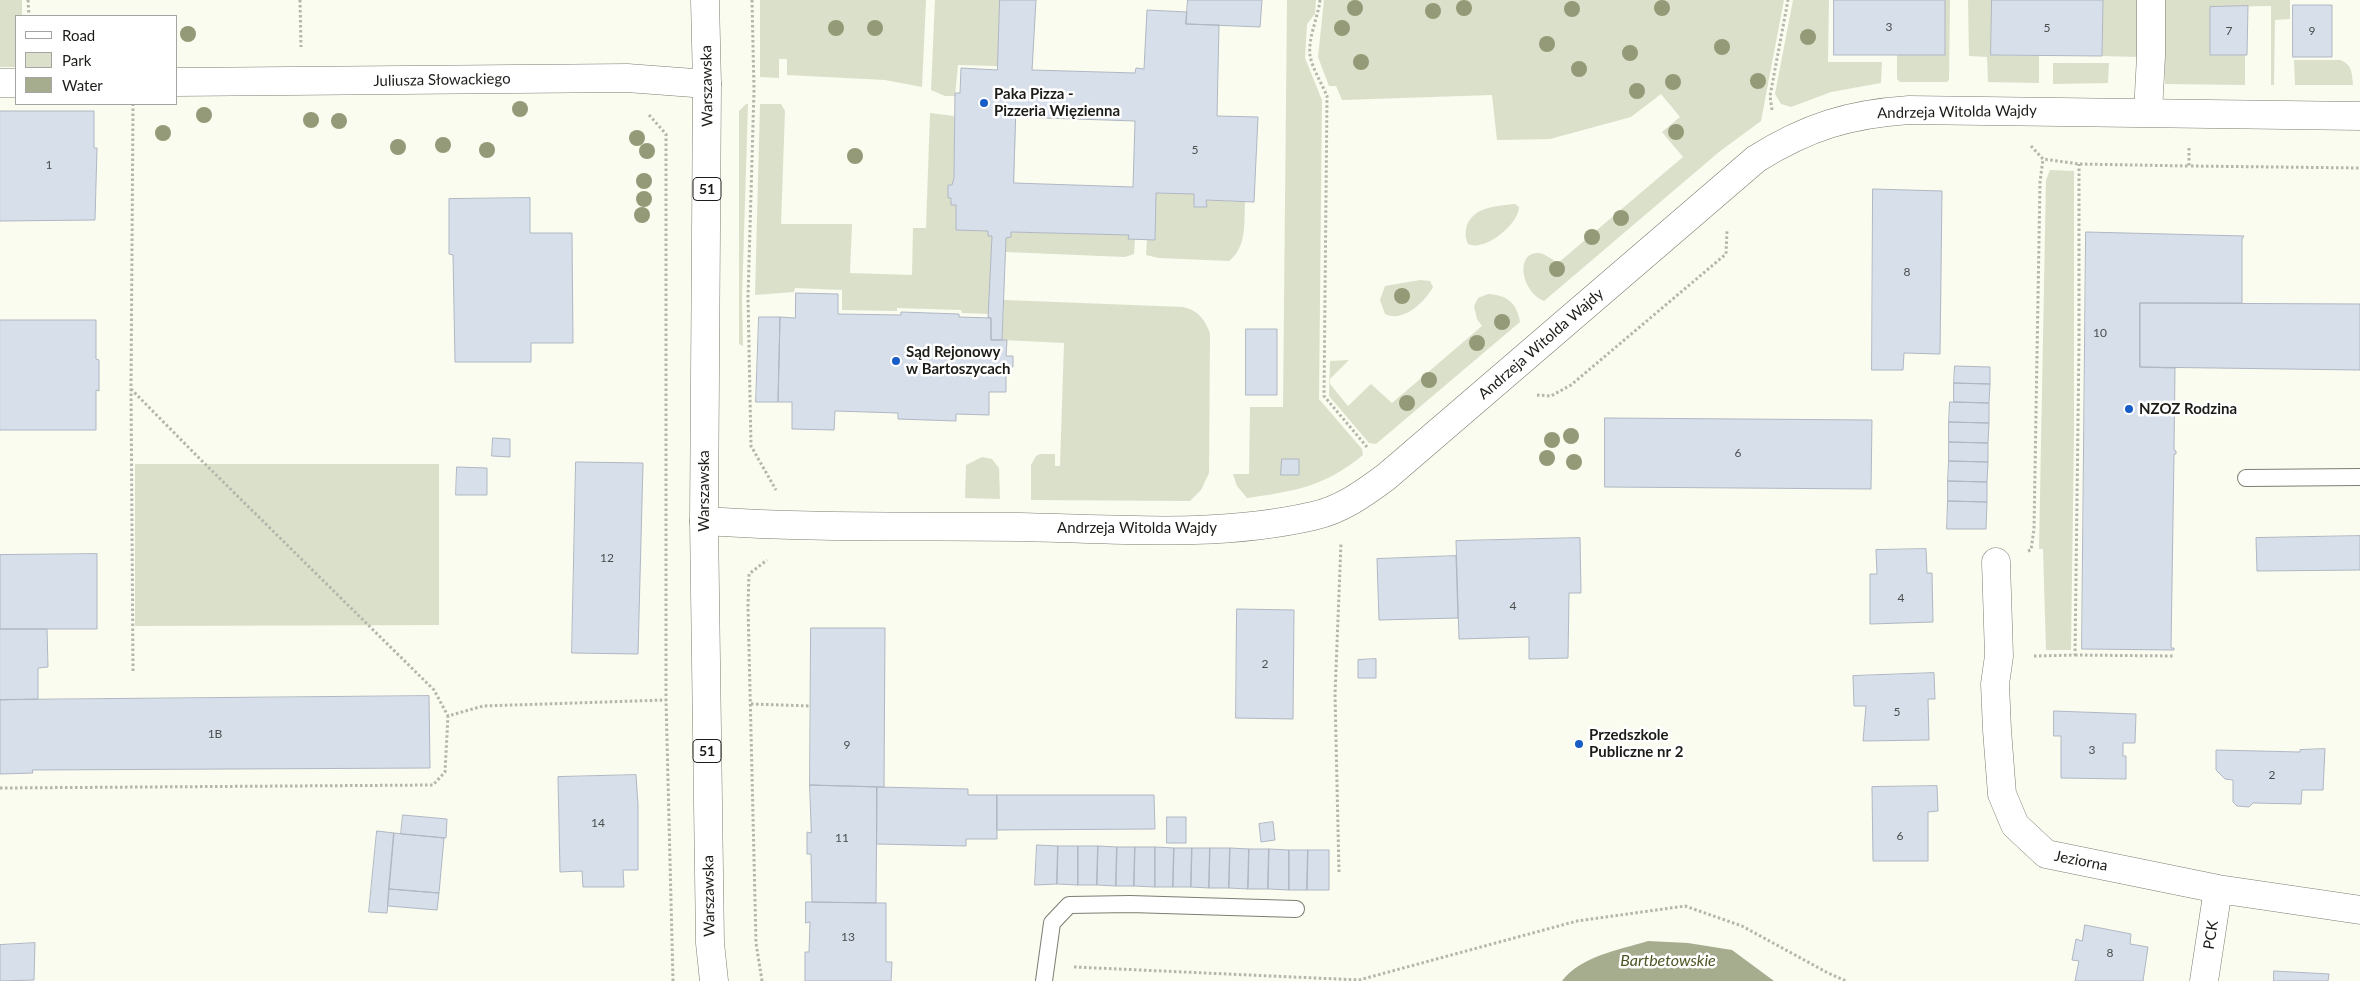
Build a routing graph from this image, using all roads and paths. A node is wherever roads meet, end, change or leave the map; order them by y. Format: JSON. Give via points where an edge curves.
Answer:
{"nodes":[{"id":1,"x":28,"y":0,"type":"edge"},
{"id":2,"x":705,"y":0,"type":"edge"},
{"id":3,"x":752,"y":0,"type":"edge"},
{"id":4,"x":1320,"y":0,"type":"edge"},
{"id":5,"x":1788,"y":0,"type":"edge"},
{"id":6,"x":2150,"y":0,"type":"edge"},
{"id":7,"x":29,"y":15,"type":"edge"},
{"id":8,"x":178,"y":82,"type":"edge"},
{"id":9,"x":0,"y":83,"type":"edge"},
{"id":10,"x":15,"y":83,"type":"edge"},
{"id":11,"x":707,"y":84,"type":"junction"},
{"id":12,"x":133,"y":105,"type":"edge"},
{"id":13,"x":2148,"y":112,"type":"junction"},
{"id":14,"x":648,"y":114,"type":"dead end"},
{"id":15,"x":1774,"y":114,"type":"dead end"},
{"id":16,"x":2360,"y":116,"type":"edge"},
{"id":17,"x":2190,"y":141,"type":"dead end"},
{"id":18,"x":2030,"y":145,"type":"dead end"},
{"id":19,"x":2043,"y":159,"type":"junction"},
{"id":20,"x":2079,"y":164,"type":"junction"},
{"id":21,"x":2189,"y":166,"type":"junction"},
{"id":22,"x":2360,"y":168,"type":"edge"},
{"id":23,"x":1729,"y":222,"type":"dead end"},
{"id":24,"x":1513,"y":368,"type":"junction"},
{"id":25,"x":131,"y":389,"type":"junction"},
{"id":26,"x":1368,"y":448,"type":"dead end"},
{"id":27,"x":2360,"y":477,"type":"edge"},
{"id":28,"x":2246,"y":478,"type":"dead end"},
{"id":29,"x":777,"y":493,"type":"dead end"},
{"id":30,"x":704,"y":521,"type":"junction"},
{"id":31,"x":1341,"y":536,"type":"dead end"},
{"id":32,"x":770,"y":557,"type":"dead end"},
{"id":33,"x":1996,"y":562,"type":"joint"},
{"id":34,"x":2075,"y":655,"type":"junction"},
{"id":35,"x":1998,"y":656,"type":"junction"},
{"id":36,"x":2174,"y":656,"type":"dead end"},
{"id":37,"x":133,"y":671,"type":"dead end"},
{"id":38,"x":666,"y":700,"type":"junction"},
{"id":39,"x":751,"y":704,"type":"junction"},
{"id":40,"x":811,"y":706,"type":"dead end"},
{"id":41,"x":448,"y":716,"type":"junction"},
{"id":42,"x":0,"y":788,"type":"edge"},
{"id":43,"x":1340,"y":872,"type":"dead end"},
{"id":44,"x":2218,"y":890,"type":"junction"},
{"id":45,"x":1296,"y":909,"type":"dead end"},
{"id":46,"x":2360,"y":910,"type":"edge"},
{"id":47,"x":1045,"y":974,"type":"edge"},
{"id":48,"x":673,"y":981,"type":"edge"},
{"id":49,"x":714,"y":981,"type":"edge"},
{"id":50,"x":762,"y":981,"type":"edge"},
{"id":51,"x":1846,"y":981,"type":"edge"},
{"id":52,"x":2204,"y":981,"type":"edge"}],
"edges":[{"from":1,"to":7,"type":"path"},
{"from":2,"to":11,"type":"street","name":"Warszawska","number":"51"},
{"from":3,"to":29,"type":"path","via":[[754,90],[748,297],[750,420],[752,446]]},
{"from":4,"to":26,"type":"path","via":[[1310,55],[1327,96],[1324,396]]},
{"from":5,"to":15,"type":"path","via":[[1770,96]]},
{"from":6,"to":13,"type":"street"},
{"from":8,"to":11,"type":"street","name":"Juliusza Słowackiego","via":[[627,78]]},
{"from":9,"to":10,"type":"street"},
{"from":11,"to":30,"type":"street","name":"Warszawska","number":"51"},
{"from":12,"to":25,"type":"path"},
{"from":13,"to":16,"type":"street","name":"Andrzeja Witolda Wajdy"},
{"from":13,"to":24,"type":"street","name":"Andrzeja Witolda Wajdy","via":[[1909,110],[1847,118],[1810,130],[1786,140],[1756,159]]},
{"from":14,"to":38,"type":"path","via":[[666,134]]},
{"from":17,"to":21,"type":"path"},
{"from":18,"to":19,"type":"path"},
{"from":19,"to":20,"type":"path"},
{"from":19,"to":33,"type":"path","via":[[2034,529],[2031,550]]},
{"from":20,"to":21,"type":"path"},
{"from":20,"to":34,"type":"path"},
{"from":21,"to":22,"type":"path"},
{"from":23,"to":24,"type":"path","via":[[1726,254],[1571,385],[1551,396],[1531,394]]},
{"from":24,"to":30,"type":"street","name":"Andrzeja Witolda Wajdy","via":[[1354,501],[1315,516],[1247,527],[1174,532],[778,526]]},
{"from":25,"to":37,"type":"path"},
{"from":25,"to":41,"type":"path","via":[[434,690]]},
{"from":27,"to":28,"type":"lane"},
{"from":30,"to":49,"type":"street","name":"Warszawska","number":"51","via":[[710,934]]},
{"from":31,"to":43,"type":"path","via":[[1335,695]]},
{"from":32,"to":39,"type":"path","via":[[750,574]]},
{"from":33,"to":35,"type":"street","name":"Jeziorna"},
{"from":34,"to":35,"type":"path"},
{"from":34,"to":36,"type":"path"},
{"from":35,"to":44,"type":"street","name":"Jeziorna","via":[[1995,684],[2002,794],[2015,824],[2046,854]]},
{"from":38,"to":41,"type":"path","via":[[483,706]]},
{"from":38,"to":48,"type":"path"},
{"from":39,"to":40,"type":"path"},
{"from":39,"to":50,"type":"path","via":[[756,943]]},
{"from":41,"to":42,"type":"path","via":[[445,772],[433,785]]},
{"from":44,"to":46,"type":"street","name":"Jeziorna"},
{"from":44,"to":52,"type":"street","name":"PCK"},
{"from":45,"to":47,"type":"lane","via":[[1069,905],[1052,923]]},
{"from":47,"to":51,"type":"path","via":[[1359,980],[1577,921],[1685,906],[1742,926]]}]}
